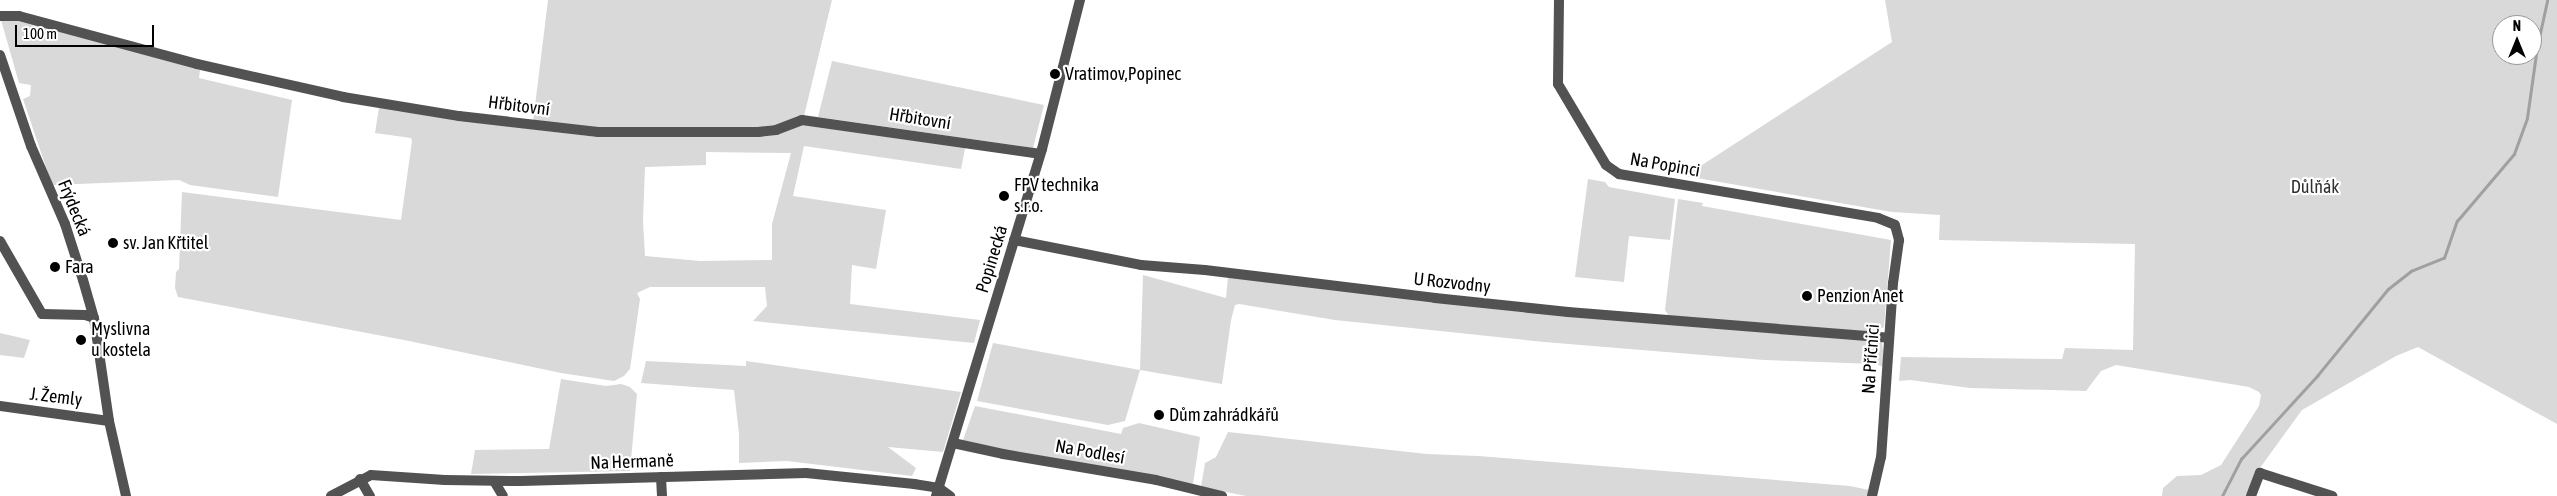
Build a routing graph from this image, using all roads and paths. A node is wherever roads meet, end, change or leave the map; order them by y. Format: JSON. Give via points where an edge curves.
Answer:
{"nodes":[{"id":1,"x":1080,"y":0,"type":"edge"},
{"id":2,"x":1559,"y":0,"type":"edge"},
{"id":3,"x":0,"y":16,"type":"edge"},
{"id":4,"x":0,"y":55,"type":"edge"},
{"id":5,"x":1040,"y":154,"type":"junction"},
{"id":6,"x":1895,"y":224,"type":"joint"},
{"id":7,"x":1014,"y":240,"type":"junction"},
{"id":8,"x":0,"y":241,"type":"edge"},
{"id":9,"x":94,"y":318,"type":"junction"},
{"id":10,"x":1889,"y":338,"type":"junction"},
{"id":11,"x":0,"y":406,"type":"edge"},
{"id":12,"x":109,"y":421,"type":"junction"},
{"id":13,"x":953,"y":443,"type":"junction"},
{"id":14,"x":661,"y":477,"type":"junction"},
{"id":15,"x":360,"y":479,"type":"junction"},
{"id":16,"x":494,"y":481,"type":"junction"},
{"id":17,"x":938,"y":492,"type":"edge"},
{"id":18,"x":126,"y":496,"type":"edge"},
{"id":19,"x":331,"y":496,"type":"edge"},
{"id":20,"x":370,"y":496,"type":"edge"},
{"id":21,"x":503,"y":496,"type":"edge"},
{"id":22,"x":662,"y":496,"type":"edge"},
{"id":23,"x":950,"y":496,"type":"edge"},
{"id":24,"x":1222,"y":496,"type":"edge"},
{"id":25,"x":1872,"y":496,"type":"edge"},
{"id":26,"x":2251,"y":496,"type":"edge"},
{"id":27,"x":2332,"y":496,"type":"edge"}],
"edges":[{"from":1,"to":5,"type":"street","name":"Popinecká"},
{"from":2,"to":6,"type":"street","name":"Na Popinci","via":[[1558,84],[1606,165],[1618,174],[1878,218]]},
{"from":3,"to":5,"type":"street","name":"Hřbitovní","via":[[19,16],[197,64],[343,97],[459,116],[598,132],[758,132],[776,130],[802,120]]},
{"from":4,"to":9,"type":"street","name":"Frýdecká","via":[[31,146],[64,224]]},
{"from":5,"to":7,"type":"street","name":"Popinecká"},
{"from":6,"to":10,"type":"street","name":"Na Příčnici","via":[[1899,240]]},
{"from":7,"to":10,"type":"street","name":"U Rozvodny","via":[[1141,265],[1435,298]]},
{"from":7,"to":13,"type":"street","name":"Popinecká"},
{"from":8,"to":9,"type":"street","via":[[42,314]]},
{"from":9,"to":12,"type":"street","name":"Frýdecká"},
{"from":10,"to":25,"type":"street","name":"Na Příčnici","via":[[1881,457]]},
{"from":11,"to":12,"type":"street","name":"J. Žemly"},
{"from":12,"to":18,"type":"street","name":"Frýdecká"},
{"from":13,"to":17,"type":"street","name":"Popinecká"},
{"from":13,"to":24,"type":"street","name":"Na Podlesí","via":[[1182,485]]},
{"from":14,"to":16,"type":"street","name":"Na Hermaně"},
{"from":14,"to":17,"type":"street","name":"Na Hermaně","via":[[806,473],[914,484]]},
{"from":14,"to":22,"type":"street"},
{"from":15,"to":16,"type":"street","name":"Na Hermaně","via":[[371,475]]},
{"from":15,"to":19,"type":"street","name":"Na Hermaně"},
{"from":15,"to":20,"type":"street"},
{"from":16,"to":21,"type":"street"},
{"from":17,"to":23,"type":"street"},
{"from":26,"to":27,"type":"street","via":[[2260,473]]}]}
